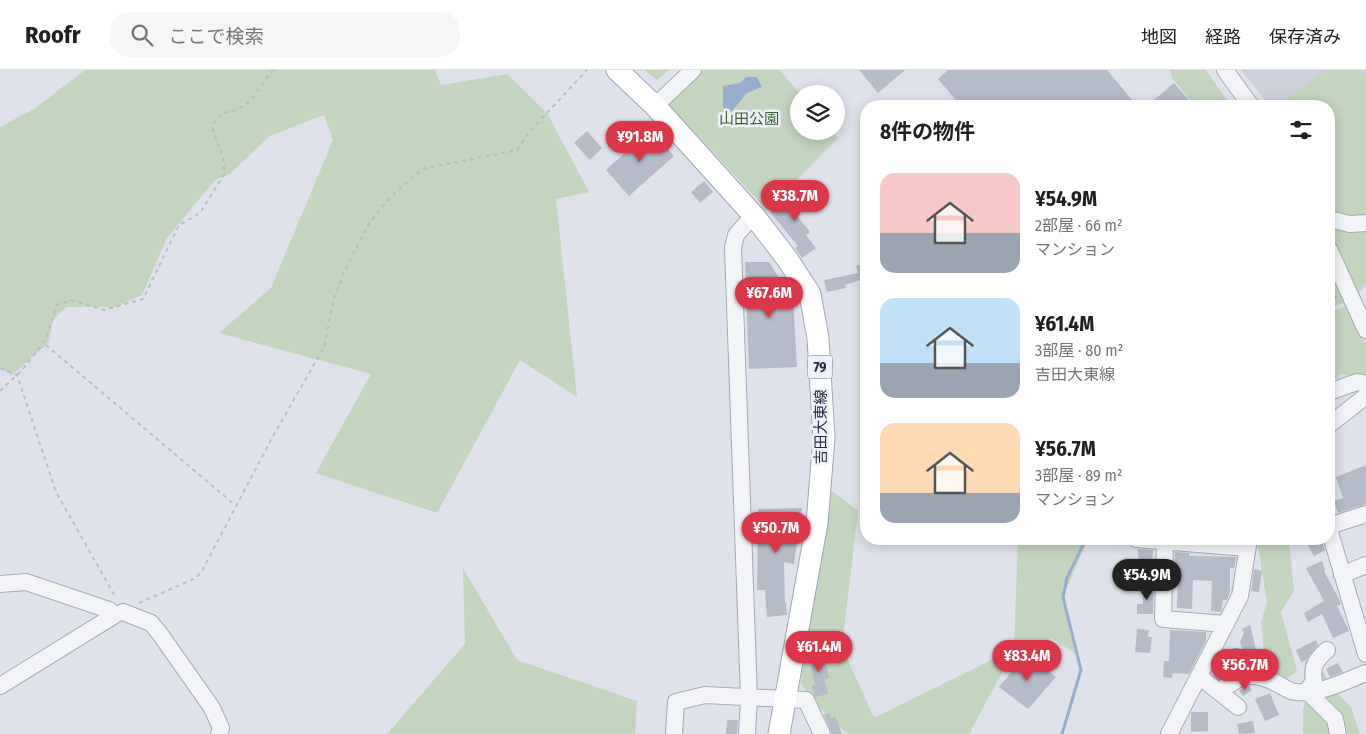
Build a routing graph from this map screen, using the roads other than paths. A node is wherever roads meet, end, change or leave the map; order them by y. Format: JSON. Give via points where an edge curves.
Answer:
{"nodes":[{"id":1,"x":617,"y":70,"type":"edge"},
{"id":2,"x":693,"y":70,"type":"edge"},
{"id":3,"x":1225,"y":70,"type":"edge"},
{"id":4,"x":1247,"y":100,"type":"edge"},
{"id":5,"x":655,"y":106,"type":"junction"},
{"id":6,"x":754,"y":216,"type":"junction"},
{"id":7,"x":1335,"y":220,"type":"edge"},
{"id":8,"x":1366,"y":223,"type":"edge"},
{"id":9,"x":1335,"y":262,"type":"edge"},
{"id":10,"x":1366,"y":330,"type":"edge"},
{"id":11,"x":1366,"y":384,"type":"edge"},
{"id":12,"x":1335,"y":390,"type":"edge"},
{"id":13,"x":1366,"y":396,"type":"edge"},
{"id":14,"x":1335,"y":420,"type":"edge"},
{"id":15,"x":1366,"y":514,"type":"edge"},
{"id":16,"x":1335,"y":525,"type":"edge"},
{"id":17,"x":1165,"y":545,"type":"edge"},
{"id":18,"x":1248,"y":545,"type":"edge"},
{"id":19,"x":1334,"y":545,"type":"edge"},
{"id":20,"x":1366,"y":565,"type":"edge"},
{"id":21,"x":1342,"y":575,"type":"junction"},
{"id":22,"x":0,"y":584,"type":"edge"},
{"id":23,"x":119,"y":613,"type":"junction"},
{"id":24,"x":1226,"y":624,"type":"junction"},
{"id":25,"x":1328,"y":650,"type":"dead end"},
{"id":26,"x":1366,"y":651,"type":"edge"},
{"id":27,"x":1236,"y":657,"type":"dead end"},
{"id":28,"x":1366,"y":673,"type":"edge"},
{"id":29,"x":1199,"y":676,"type":"junction"},
{"id":30,"x":0,"y":686,"type":"edge"},
{"id":31,"x":1223,"y":689,"type":"junction"},
{"id":32,"x":1307,"y":691,"type":"junction"},
{"id":33,"x":749,"y":698,"type":"junction"},
{"id":34,"x":786,"y":698,"type":"junction"},
{"id":35,"x":1238,"y":707,"type":"dead end"},
{"id":36,"x":219,"y":734,"type":"edge"},
{"id":37,"x":674,"y":734,"type":"edge"},
{"id":38,"x":747,"y":734,"type":"edge"},
{"id":39,"x":779,"y":734,"type":"edge"},
{"id":40,"x":822,"y":734,"type":"edge"},
{"id":41,"x":1169,"y":734,"type":"edge"},
{"id":42,"x":1338,"y":734,"type":"edge"}],
"edges":[{"from":1,"to":5,"type":"main road","name":"吉田大東線","number":"79"},
{"from":2,"to":5,"type":"street"},
{"from":3,"to":4,"type":"street"},
{"from":5,"to":6,"type":"main road","name":"吉田大東線","number":"79"},
{"from":6,"to":33,"type":"street","via":[[736,235],[733,248]]},
{"from":6,"to":34,"type":"main road","name":"吉田大東線","number":"79","via":[[810,294],[818,338],[824,438],[817,523]]},
{"from":7,"to":8,"type":"street"},
{"from":9,"to":10,"type":"street"},
{"from":11,"to":12,"type":"street","via":[[1357,382]]},
{"from":13,"to":14,"type":"street"},
{"from":15,"to":16,"type":"street"},
{"from":17,"to":24,"type":"street","via":[[1163,619]]},
{"from":18,"to":24,"type":"street","via":[[1240,596]]},
{"from":19,"to":21,"type":"street"},
{"from":20,"to":21,"type":"street"},
{"from":21,"to":26,"type":"street"},
{"from":22,"to":23,"type":"street","via":[[26,582]]},
{"from":23,"to":30,"type":"street"},
{"from":23,"to":36,"type":"street","via":[[151,623],[212,708],[221,728]]},
{"from":24,"to":29,"type":"street"},
{"from":25,"to":32,"type":"street","via":[[1316,660],[1312,671],[1314,681]]},
{"from":27,"to":31,"type":"street"},
{"from":28,"to":32,"type":"street","via":[[1319,692]]},
{"from":29,"to":31,"type":"street"},
{"from":29,"to":41,"type":"street"},
{"from":31,"to":32,"type":"street","via":[[1246,675],[1256,675],[1294,692]]},
{"from":31,"to":35,"type":"street"},
{"from":32,"to":42,"type":"street","via":[[1335,719]]},
{"from":33,"to":34,"type":"street"},
{"from":33,"to":37,"type":"street","via":[[705,695],[676,702]]},
{"from":33,"to":38,"type":"street"},
{"from":34,"to":39,"type":"main road","name":"吉田大東線","number":"79"},
{"from":34,"to":40,"type":"street","via":[[806,700]]}]}
